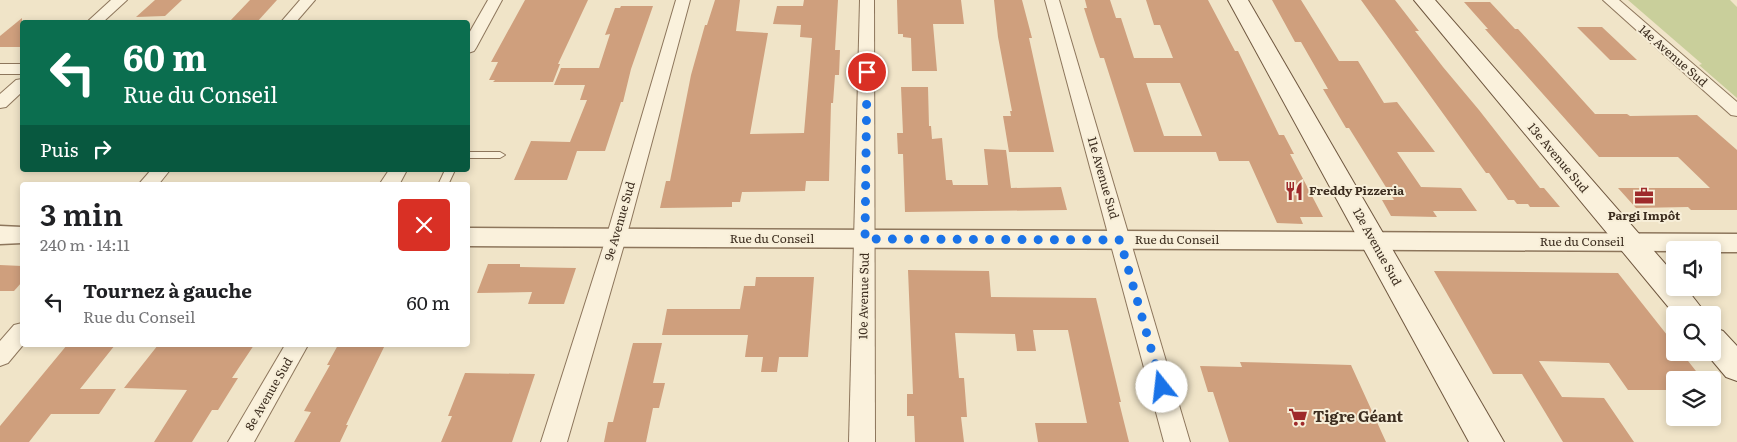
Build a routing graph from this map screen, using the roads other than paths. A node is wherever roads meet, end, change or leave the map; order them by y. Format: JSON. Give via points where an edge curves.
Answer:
{"nodes":[{"id":1,"x":120,"y":0,"type":"edge"},
{"id":2,"x":308,"y":0,"type":"edge"},
{"id":3,"x":495,"y":0,"type":"edge"},
{"id":4,"x":683,"y":0,"type":"edge"},
{"id":5,"x":867,"y":0,"type":"edge"},
{"id":6,"x":1052,"y":0,"type":"edge"},
{"id":7,"x":1238,"y":0,"type":"edge"},
{"id":8,"x":1424,"y":0,"type":"edge"},
{"id":9,"x":1610,"y":0,"type":"edge"},
{"id":10,"x":96,"y":20,"type":"edge"},
{"id":11,"x":290,"y":20,"type":"edge"},
{"id":12,"x":470,"y":44,"type":"edge"},
{"id":13,"x":0,"y":69,"type":"edge"},
{"id":14,"x":20,"y":69,"type":"edge"},
{"id":15,"x":20,"y":86,"type":"edge"},
{"id":16,"x":0,"y":103,"type":"edge"},
{"id":17,"x":1737,"y":112,"type":"edge"},
{"id":18,"x":470,"y":155,"type":"edge"},
{"id":19,"x":500,"y":155,"type":"dead end"},
{"id":20,"x":159,"y":172,"type":"edge"},
{"id":21,"x":151,"y":182,"type":"edge"},
{"id":22,"x":0,"y":235,"type":"edge"},
{"id":23,"x":20,"y":235,"type":"edge"},
{"id":24,"x":470,"y":237,"type":"edge"},
{"id":25,"x":616,"y":238,"type":"junction"},
{"id":26,"x":865,"y":239,"type":"junction"},
{"id":27,"x":1120,"y":240,"type":"junction"},
{"id":28,"x":1374,"y":241,"type":"junction"},
{"id":29,"x":1630,"y":243,"type":"junction"},
{"id":30,"x":1737,"y":243,"type":"edge"},
{"id":31,"x":1684,"y":306,"type":"edge"},
{"id":32,"x":20,"y":333,"type":"edge"},
{"id":33,"x":296,"y":347,"type":"edge"},
{"id":34,"x":1721,"y":349,"type":"edge"},
{"id":35,"x":0,"y":357,"type":"edge"},
{"id":36,"x":1737,"y":368,"type":"edge"},
{"id":37,"x":241,"y":442,"type":"edge"},
{"id":38,"x":554,"y":442,"type":"edge"},
{"id":39,"x":862,"y":442,"type":"edge"},
{"id":40,"x":1177,"y":442,"type":"edge"},
{"id":41,"x":1487,"y":442,"type":"edge"}],
"edges":[{"from":1,"to":10,"type":"street"},
{"from":2,"to":11,"type":"street"},
{"from":3,"to":12,"type":"street"},
{"from":4,"to":25,"type":"street","name":"9e Avenue Sud"},
{"from":5,"to":26,"type":"street","name":"10e Avenue Sud"},
{"from":6,"to":27,"type":"street","name":"11e Avenue Sud"},
{"from":7,"to":28,"type":"main road","name":"12e Avenue Sud"},
{"from":8,"to":29,"type":"main road","name":"13e Avenue Sud"},
{"from":9,"to":17,"type":"street","name":"14e Avenue Sud"},
{"from":13,"to":14,"type":"street"},
{"from":15,"to":16,"type":"street"},
{"from":18,"to":19,"type":"lane"},
{"from":20,"to":21,"type":"street"},
{"from":22,"to":23,"type":"street"},
{"from":24,"to":25,"type":"street","name":"Rue du Conseil"},
{"from":25,"to":26,"type":"street","name":"Rue du Conseil"},
{"from":25,"to":38,"type":"street","name":"9e Avenue Sud"},
{"from":26,"to":27,"type":"street","name":"Rue du Conseil"},
{"from":26,"to":39,"type":"street","name":"10e Avenue Sud"},
{"from":27,"to":28,"type":"street","name":"Rue du Conseil"},
{"from":27,"to":40,"type":"street","name":"11e Avenue Sud"},
{"from":28,"to":29,"type":"street","name":"Rue du Conseil"},
{"from":28,"to":41,"type":"main road","name":"12e Avenue Sud"},
{"from":29,"to":30,"type":"street","name":"Rue du Conseil"},
{"from":29,"to":31,"type":"main road","name":"13e Avenue Sud"},
{"from":32,"to":35,"type":"street"},
{"from":33,"to":37,"type":"street","name":"8e Avenue Sud"},
{"from":34,"to":36,"type":"main road"}]}
